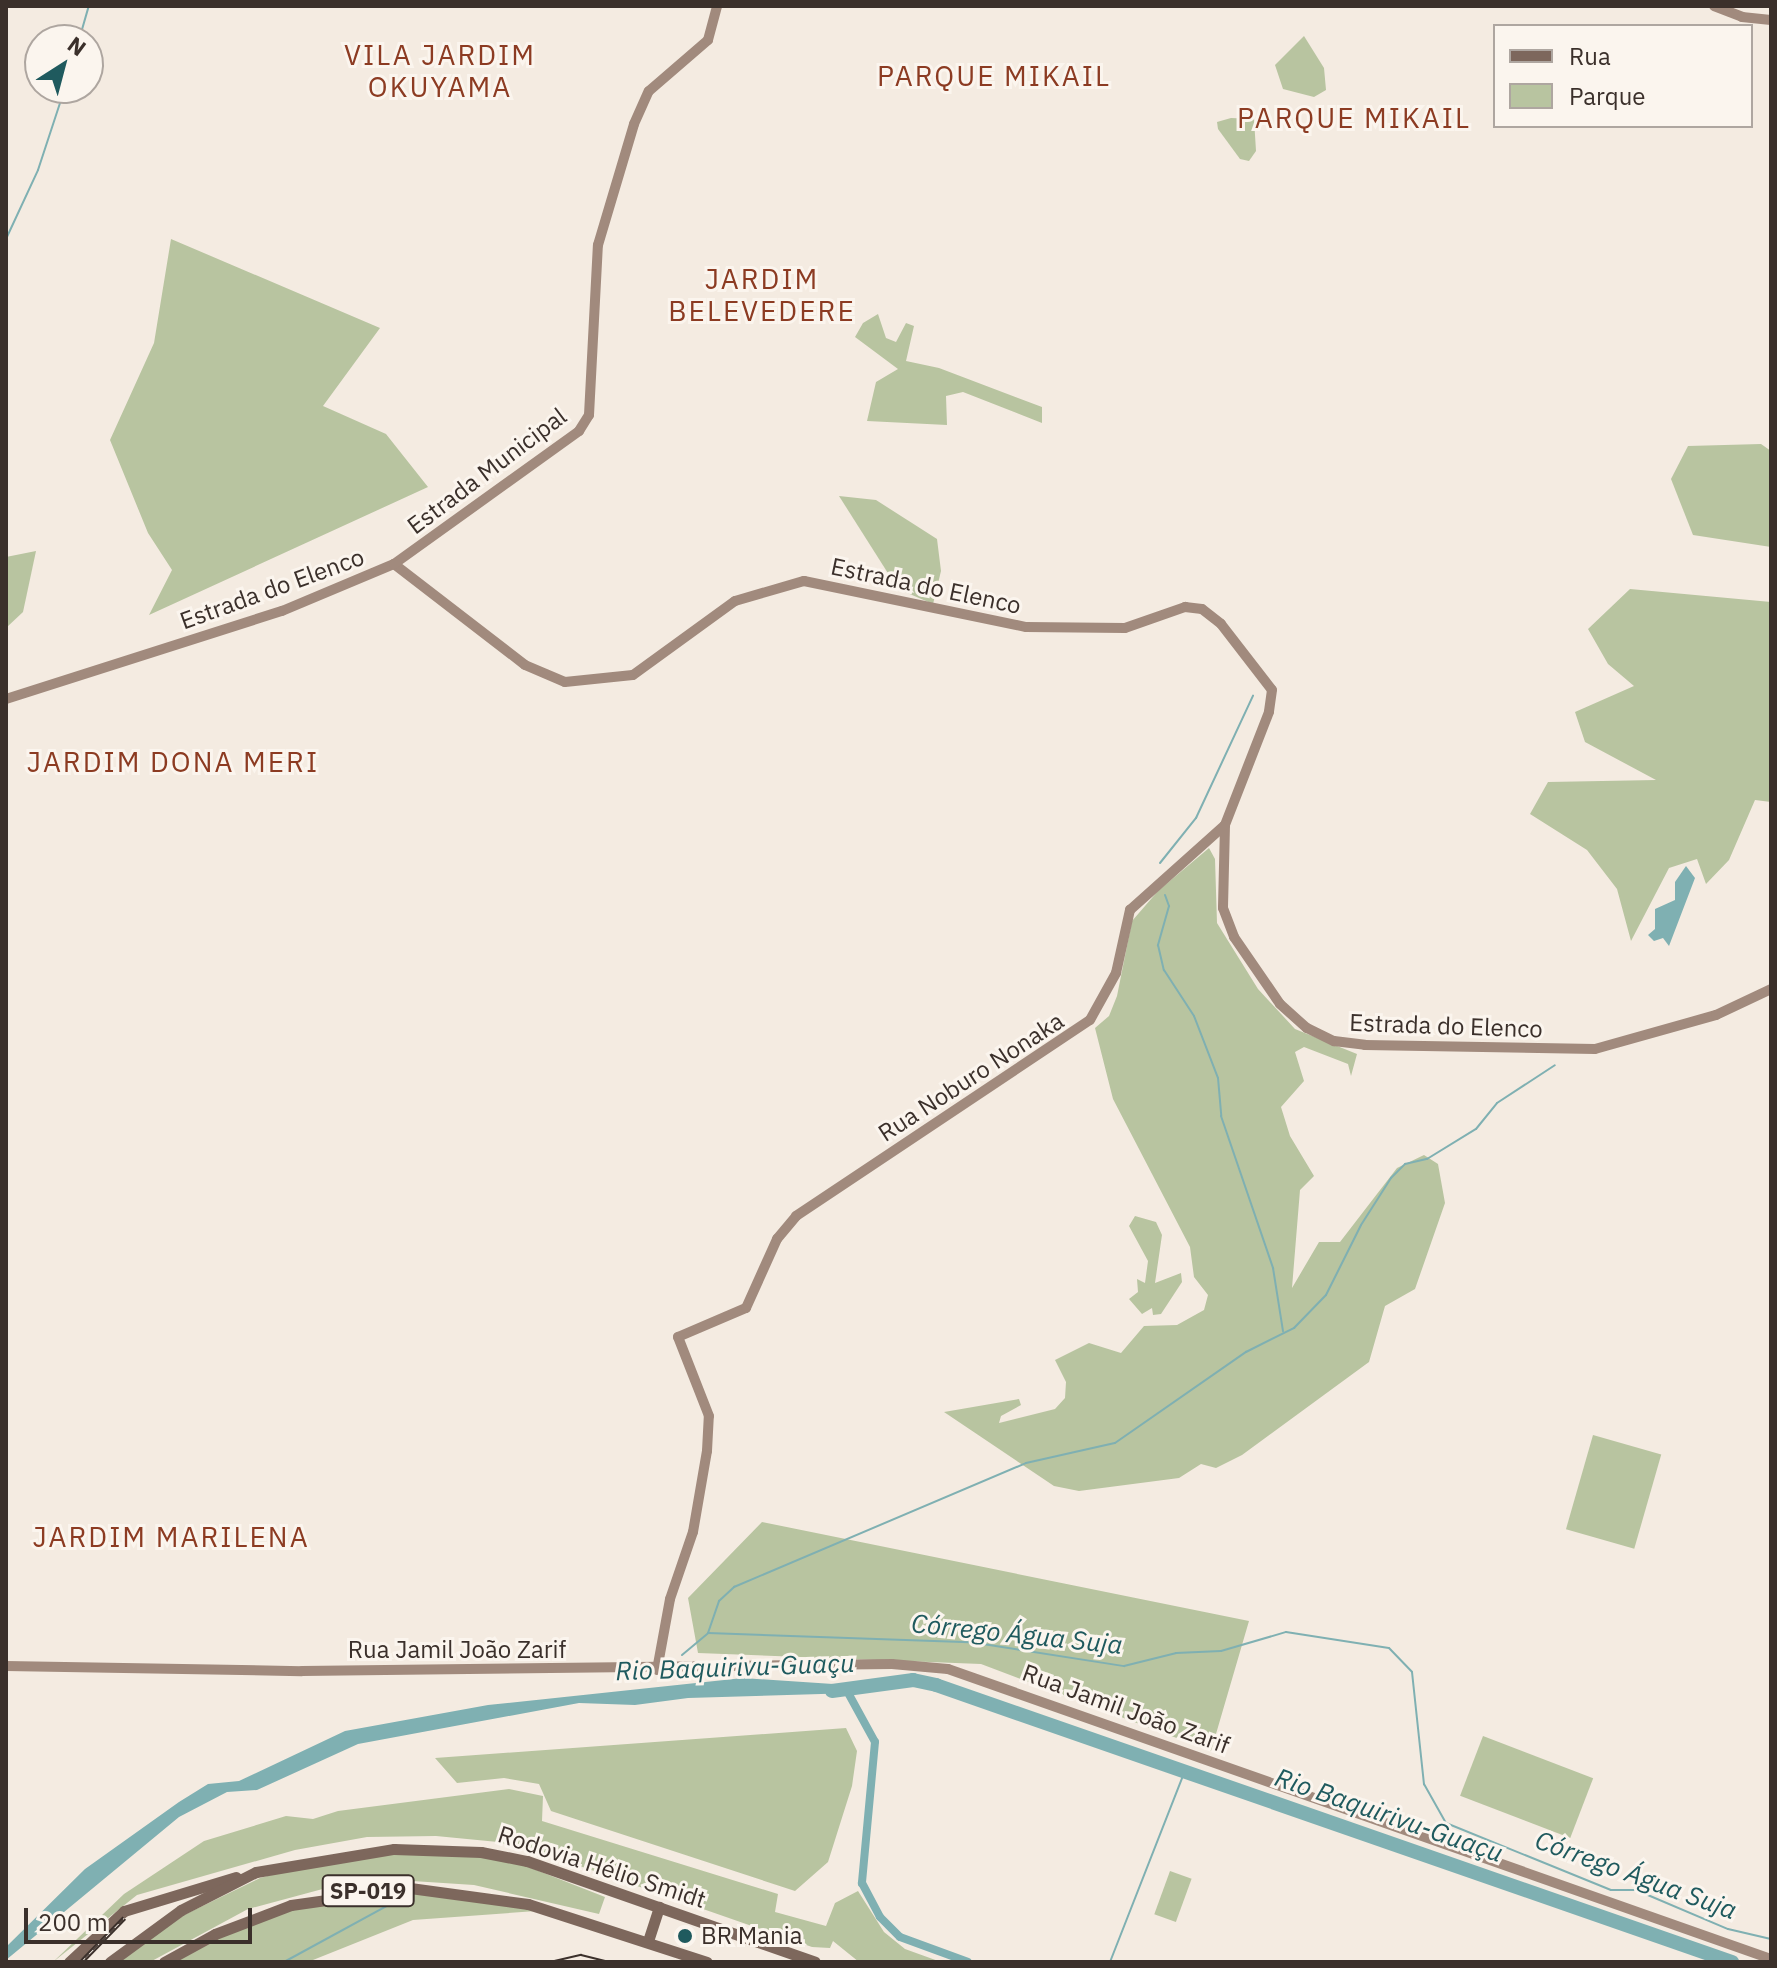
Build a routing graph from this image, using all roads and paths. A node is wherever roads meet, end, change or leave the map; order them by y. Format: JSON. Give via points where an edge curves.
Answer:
{"nodes":[{"id":1,"x":717,"y":6,"type":"edge"},
{"id":2,"x":1714,"y":6,"type":"edge"},
{"id":3,"x":1771,"y":20,"type":"edge"},
{"id":4,"x":394,"y":564,"type":"junction"},
{"id":5,"x":6,"y":699,"type":"edge"},
{"id":6,"x":1225,"y":825,"type":"junction"},
{"id":7,"x":1771,"y":989,"type":"edge"},
{"id":8,"x":6,"y":1666,"type":"edge"},
{"id":9,"x":657,"y":1670,"type":"junction"},
{"id":10,"x":256,"y":1872,"type":"junction"},
{"id":11,"x":659,"y":1907,"type":"junction"},
{"id":12,"x":648,"y":1941,"type":"junction"},
{"id":13,"x":1771,"y":1959,"type":"edge"},
{"id":14,"x":69,"y":1962,"type":"edge"},
{"id":15,"x":110,"y":1962,"type":"edge"},
{"id":16,"x":164,"y":1962,"type":"edge"},
{"id":17,"x":707,"y":1962,"type":"edge"},
{"id":18,"x":815,"y":1962,"type":"edge"}],
"edges":[{"from":1,"to":4,"type":"street","name":"Estrada Municipal","via":[[708,40],[649,91],[630,136],[595,264],[589,415],[561,446]]},
{"from":2,"to":3,"type":"street","via":[[1742,17]]},
{"from":4,"to":5,"type":"street","name":"Estrada do Elenco","via":[[268,616]]},
{"from":4,"to":6,"type":"street","name":"Estrada do Elenco","via":[[525,665],[565,682],[633,675],[735,601],[804,581],[1026,627],[1125,628],[1185,607],[1202,609],[1221,624],[1272,690],[1269,712]]},
{"from":6,"to":7,"type":"street","name":"Estrada do Elenco","via":[[1227,923],[1280,1004],[1307,1028],[1334,1041],[1595,1049],[1716,1015]]},
{"from":6,"to":9,"type":"street","name":"Rua Noburo Nonaka","via":[[1130,910],[1110,989],[1090,1020],[787,1223],[746,1308],[678,1337],[709,1416],[707,1451],[693,1532],[670,1599]]},
{"from":8,"to":9,"type":"street","name":"Rua Jamil João Zarif"},
{"from":9,"to":13,"type":"street","name":"Rua Jamil João Zarif","via":[[892,1664],[977,1676]]},
{"from":10,"to":11,"type":"main road","name":"Rodovia Hélio Smidt","number":"SP-019","via":[[394,1849],[481,1852],[527,1861]]},
{"from":10,"to":14,"type":"main road","via":[[134,1907]]},
{"from":10,"to":15,"type":"main road","name":"Rodovia Hélio Smidt","number":"SP-019","via":[[181,1910]]},
{"from":11,"to":12,"type":"main road"},
{"from":11,"to":18,"type":"main road","name":"Rodovia Hélio Smidt","number":"SP-019"},
{"from":12,"to":16,"type":"main road","number":"SP-019","via":[[516,1901],[410,1888],[291,1905],[215,1934]]},
{"from":12,"to":17,"type":"main road","number":"SP-019"}]}
